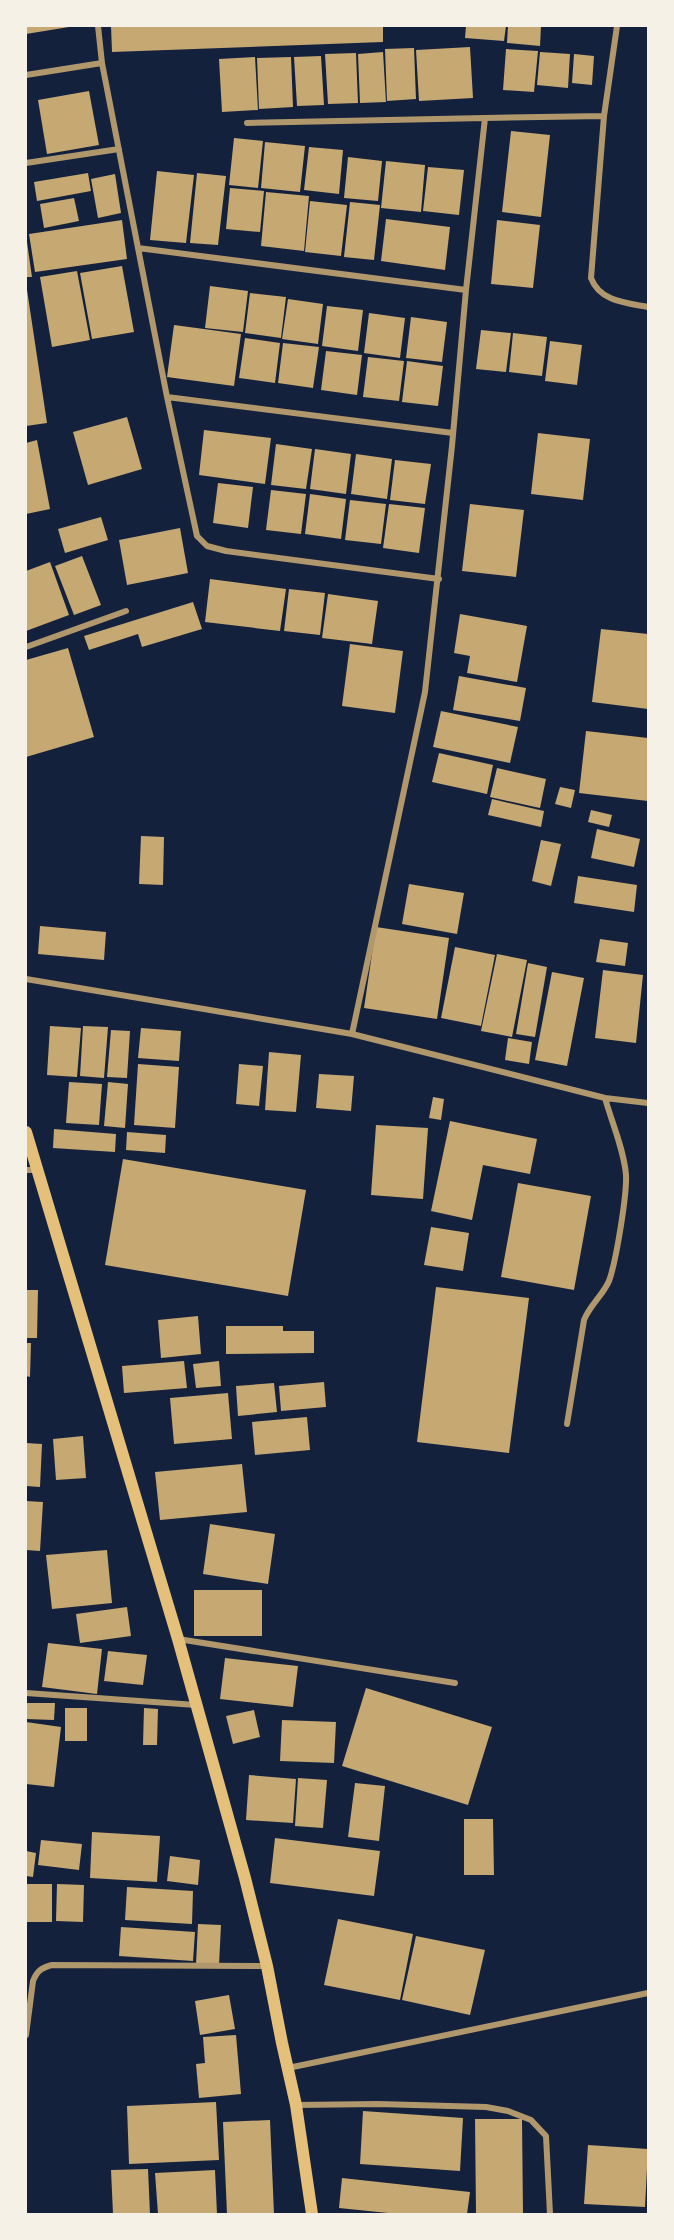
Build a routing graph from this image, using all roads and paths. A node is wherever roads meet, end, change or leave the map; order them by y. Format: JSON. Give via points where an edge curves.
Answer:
{"nodes":[{"id":1,"x":98,"y":26,"type":"edge"},
{"id":2,"x":617,"y":26,"type":"edge"},
{"id":3,"x":102,"y":63,"type":"junction"},
{"id":4,"x":26,"y":75,"type":"edge"},
{"id":5,"x":604,"y":116,"type":"junction"},
{"id":6,"x":485,"y":118,"type":"junction"},
{"id":7,"x":247,"y":123,"type":"dead end"},
{"id":8,"x":119,"y":149,"type":"junction"},
{"id":9,"x":26,"y":163,"type":"edge"},
{"id":10,"x":138,"y":248,"type":"junction"},
{"id":11,"x":466,"y":290,"type":"junction"},
{"id":12,"x":648,"y":307,"type":"edge"},
{"id":13,"x":167,"y":397,"type":"junction"},
{"id":14,"x":453,"y":433,"type":"junction"},
{"id":15,"x":439,"y":579,"type":"junction"},
{"id":16,"x":126,"y":611,"type":"dead end"},
{"id":17,"x":26,"y":646,"type":"edge"},
{"id":18,"x":26,"y":979,"type":"edge"},
{"id":19,"x":352,"y":1034,"type":"junction"},
{"id":20,"x":605,"y":1098,"type":"junction"},
{"id":21,"x":648,"y":1103,"type":"edge"},
{"id":22,"x":26,"y":1132,"type":"edge"},
{"id":23,"x":32,"y":1170,"type":"edge"},
{"id":24,"x":567,"y":1424,"type":"dead end"},
{"id":25,"x":178,"y":1639,"type":"junction"},
{"id":26,"x":455,"y":1683,"type":"dead end"},
{"id":27,"x":26,"y":1694,"type":"edge"},
{"id":28,"x":196,"y":1705,"type":"junction"},
{"id":29,"x":267,"y":1966,"type":"junction"},
{"id":30,"x":648,"y":1993,"type":"edge"},
{"id":31,"x":26,"y":2035,"type":"edge"},
{"id":32,"x":288,"y":2067,"type":"junction"},
{"id":33,"x":296,"y":2105,"type":"junction"},
{"id":34,"x":312,"y":2214,"type":"edge"},
{"id":35,"x":550,"y":2214,"type":"edge"}],
"edges":[{"from":1,"to":3,"type":"street"},
{"from":2,"to":5,"type":"street"},
{"from":3,"to":4,"type":"street"},
{"from":3,"to":8,"type":"street"},
{"from":5,"to":6,"type":"street"},
{"from":5,"to":12,"type":"street","via":[[591,278],[604,295]]},
{"from":6,"to":7,"type":"street"},
{"from":6,"to":11,"type":"street"},
{"from":8,"to":9,"type":"street"},
{"from":8,"to":10,"type":"street"},
{"from":10,"to":11,"type":"street"},
{"from":10,"to":13,"type":"street"},
{"from":11,"to":14,"type":"street"},
{"from":13,"to":14,"type":"street"},
{"from":13,"to":15,"type":"street","via":[[197,536],[207,546]]},
{"from":14,"to":15,"type":"street"},
{"from":15,"to":19,"type":"street","via":[[419,727]]},
{"from":16,"to":17,"type":"street"},
{"from":18,"to":19,"type":"street"},
{"from":19,"to":20,"type":"street"},
{"from":20,"to":21,"type":"street"},
{"from":20,"to":24,"type":"street","via":[[624,1163],[626,1189],[610,1275],[584,1320]]},
{"from":22,"to":23,"type":"main road"},
{"from":23,"to":25,"type":"main road"},
{"from":25,"to":26,"type":"street"},
{"from":25,"to":28,"type":"main road"},
{"from":27,"to":28,"type":"street"},
{"from":28,"to":29,"type":"main road"},
{"from":29,"to":31,"type":"street","via":[[52,1965],[36,1973],[33,1981]]},
{"from":29,"to":32,"type":"main road"},
{"from":30,"to":32,"type":"street"},
{"from":32,"to":33,"type":"main road"},
{"from":33,"to":34,"type":"main road"},
{"from":33,"to":35,"type":"street","via":[[486,2107],[531,2120],[542,2130],[547,2142]]}]}
